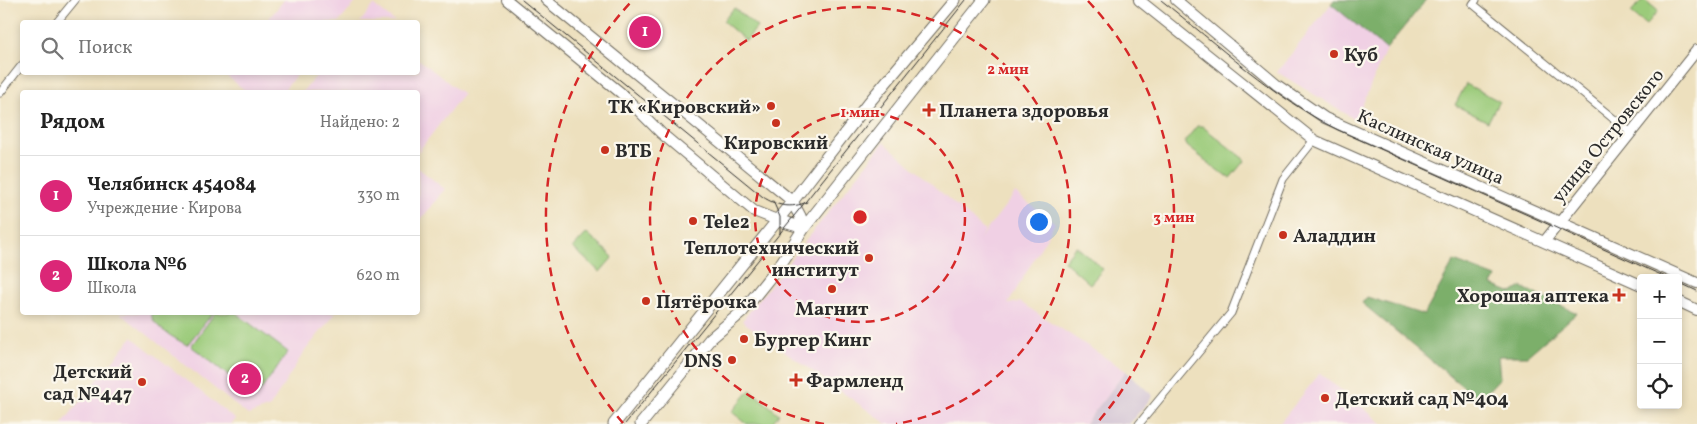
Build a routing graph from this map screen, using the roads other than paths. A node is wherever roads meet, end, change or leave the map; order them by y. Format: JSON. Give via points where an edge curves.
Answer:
{"nodes":[{"id":1,"x":75,"y":0,"type":"edge"},
{"id":2,"x":507,"y":0,"type":"edge"},
{"id":3,"x":546,"y":0,"type":"edge"},
{"id":4,"x":955,"y":0,"type":"edge"},
{"id":5,"x":984,"y":0,"type":"edge"},
{"id":6,"x":1139,"y":0,"type":"edge"},
{"id":7,"x":1176,"y":0,"type":"edge"},
{"id":8,"x":1474,"y":2,"type":"edge"},
{"id":9,"x":59,"y":20,"type":"edge"},
{"id":10,"x":1697,"y":50,"type":"edge"},
{"id":11,"x":20,"y":68,"type":"edge"},
{"id":12,"x":0,"y":93,"type":"edge"},
{"id":13,"x":1631,"y":133,"type":"junction"},
{"id":14,"x":1314,"y":140,"type":"junction"},
{"id":15,"x":792,"y":201,"type":"junction"},
{"id":16,"x":777,"y":220,"type":"junction"},
{"id":17,"x":1559,"y":222,"type":"junction"},
{"id":18,"x":804,"y":228,"type":"junction"},
{"id":19,"x":1544,"y":242,"type":"junction"},
{"id":20,"x":1637,"y":283,"type":"edge"},
{"id":21,"x":1697,"y":284,"type":"edge"},
{"id":22,"x":1682,"y":304,"type":"edge"},
{"id":23,"x":1697,"y":310,"type":"edge"},
{"id":24,"x":614,"y":424,"type":"edge"},
{"id":25,"x":641,"y":424,"type":"edge"},
{"id":26,"x":1139,"y":424,"type":"edge"}],
"edges":[{"from":1,"to":9,"type":"street"},
{"from":2,"to":16,"type":"main road","via":[[621,93],[661,133],[754,211]]},
{"from":3,"to":15,"type":"main road"},
{"from":4,"to":15,"type":"main road"},
{"from":5,"to":18,"type":"main road"},
{"from":6,"to":14,"type":"main road"},
{"from":7,"to":17,"type":"main road","name":"Каслинская улица","via":[[1277,84],[1325,118]]},
{"from":8,"to":13,"type":"street"},
{"from":10,"to":13,"type":"main road","name":"улица Островского"},
{"from":11,"to":12,"type":"street"},
{"from":13,"to":17,"type":"main road","name":"улица Островского"},
{"from":14,"to":19,"type":"main road"},
{"from":14,"to":26,"type":"street","via":[[1283,180],[1231,313]]},
{"from":15,"to":16,"type":"main road"},
{"from":15,"to":18,"type":"main road"},
{"from":16,"to":18,"type":"main road"},
{"from":16,"to":24,"type":"main road"},
{"from":17,"to":19,"type":"main road","name":"улица Островского"},
{"from":17,"to":21,"type":"main road","name":"Каслинская улица"},
{"from":18,"to":25,"type":"main road","via":[[742,312],[710,339]]},
{"from":19,"to":20,"type":"main road"},
{"from":22,"to":23,"type":"main road"}]}
